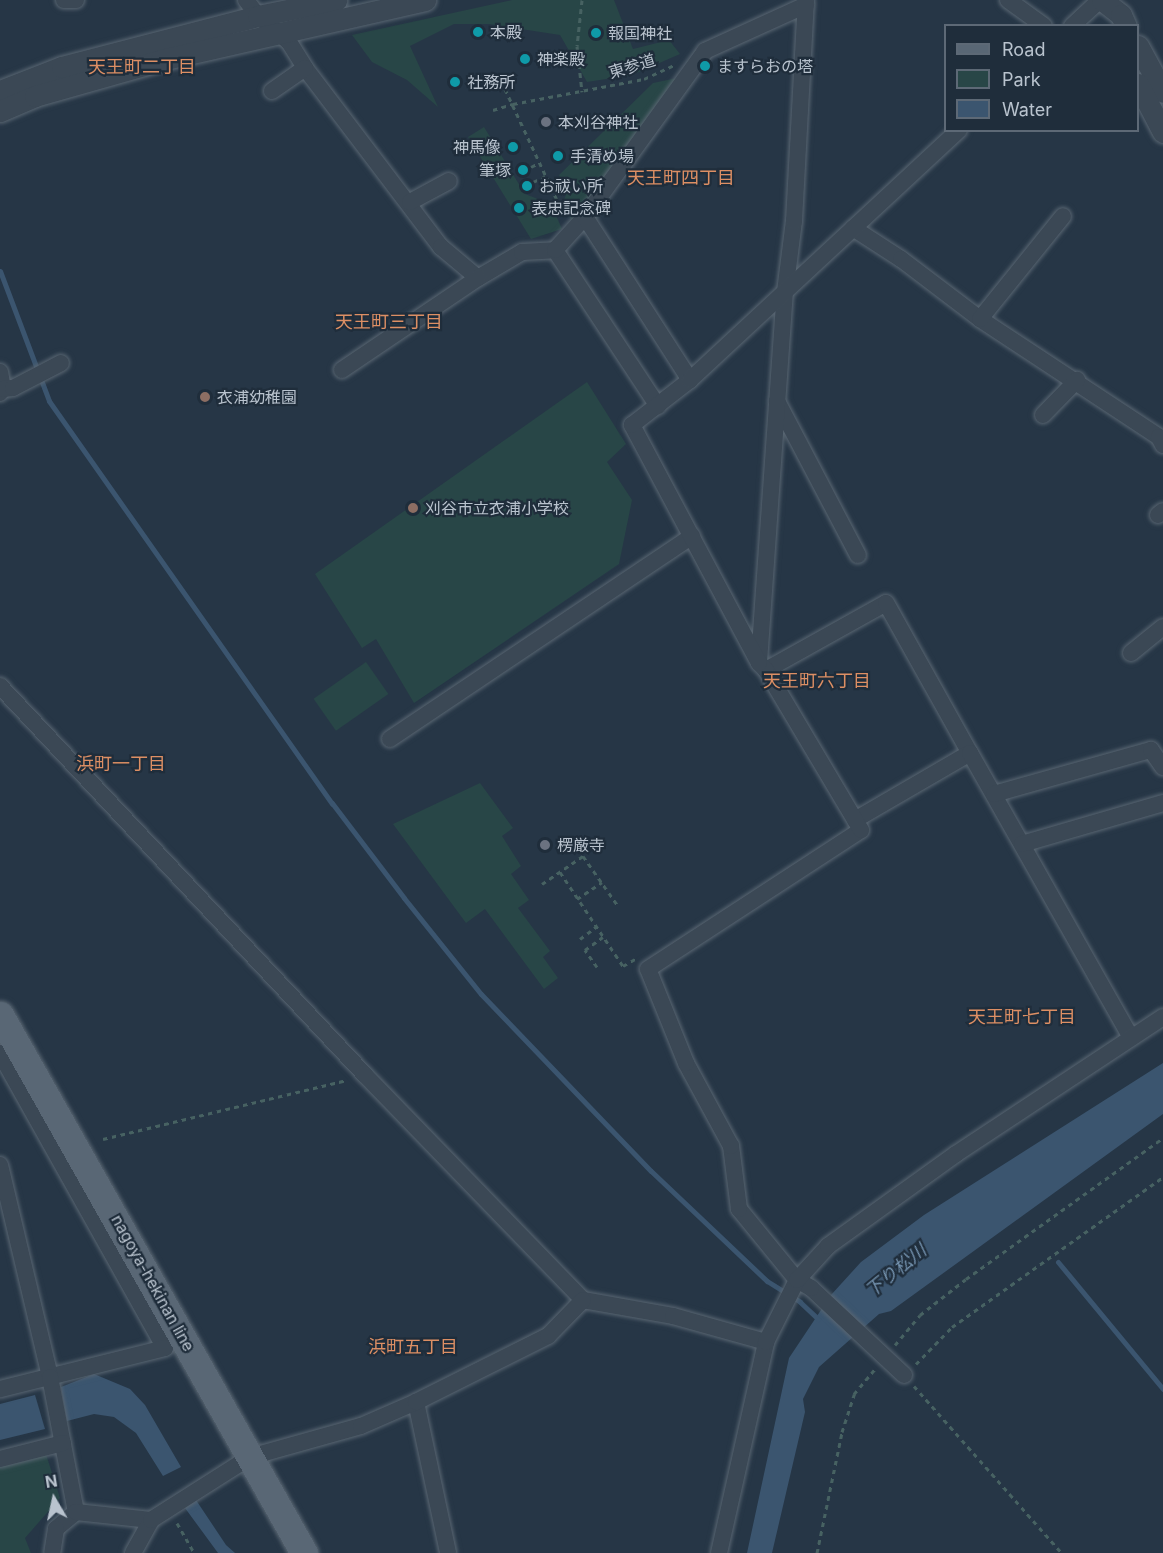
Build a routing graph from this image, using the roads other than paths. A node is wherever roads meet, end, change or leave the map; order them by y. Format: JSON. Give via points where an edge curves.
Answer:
{"nodes":[{"id":1,"x":64,"y":0,"type":"edge"},
{"id":2,"x":76,"y":0,"type":"edge"},
{"id":3,"x":336,"y":0,"type":"edge"},
{"id":4,"x":425,"y":0,"type":"edge"},
{"id":5,"x":1008,"y":0,"type":"edge"},
{"id":6,"x":1101,"y":0,"type":"edge"},
{"id":7,"x":806,"y":3,"type":"edge"},
{"id":8,"x":252,"y":8,"type":"edge"},
{"id":9,"x":1041,"y":24,"type":"edge"},
{"id":10,"x":1074,"y":24,"type":"edge"},
{"id":11,"x":1107,"y":24,"type":"edge"},
{"id":12,"x":1125,"y":24,"type":"edge"},
{"id":13,"x":277,"y":32,"type":"junction"},
{"id":14,"x":1139,"y":50,"type":"edge"},
{"id":15,"x":305,"y":68,"type":"junction"},
{"id":16,"x":1139,"y":88,"type":"edge"},
{"id":17,"x":0,"y":91,"type":"edge"},
{"id":18,"x":272,"y":91,"type":"dead end"},
{"id":19,"x":1163,"y":92,"type":"edge"},
{"id":20,"x":0,"y":111,"type":"edge"},
{"id":21,"x":957,"y":132,"type":"edge"},
{"id":22,"x":1163,"y":132,"type":"edge"},
{"id":23,"x":449,"y":180,"type":"dead end"},
{"id":24,"x":410,"y":202,"type":"junction"},
{"id":25,"x":1063,"y":216,"type":"dead end"},
{"id":26,"x":585,"y":217,"type":"junction"},
{"id":27,"x":853,"y":228,"type":"junction"},
{"id":28,"x":555,"y":250,"type":"junction"},
{"id":29,"x":477,"y":278,"type":"junction"},
{"id":30,"x":785,"y":292,"type":"junction"},
{"id":31,"x":980,"y":319,"type":"junction"},
{"id":32,"x":55,"y":366,"type":"dead end"},
{"id":33,"x":342,"y":370,"type":"dead end"},
{"id":34,"x":690,"y":380,"type":"junction"},
{"id":35,"x":1077,"y":380,"type":"junction"},
{"id":36,"x":1,"y":385,"type":"edge"},
{"id":37,"x":777,"y":401,"type":"junction"},
{"id":38,"x":658,"y":406,"type":"junction"},
{"id":39,"x":1043,"y":415,"type":"dead end"},
{"id":40,"x":1162,"y":438,"type":"edge"},
{"id":41,"x":692,"y":536,"type":"junction"},
{"id":42,"x":858,"y":555,"type":"dead end"},
{"id":43,"x":1163,"y":627,"type":"edge"},
{"id":44,"x":1131,"y":653,"type":"dead end"},
{"id":45,"x":762,"y":666,"type":"junction"},
{"id":46,"x":0,"y":686,"type":"edge"},
{"id":47,"x":390,"y":739,"type":"dead end"},
{"id":48,"x":970,"y":753,"type":"junction"},
{"id":49,"x":1163,"y":767,"type":"edge"},
{"id":50,"x":994,"y":794,"type":"junction"},
{"id":51,"x":1163,"y":803,"type":"edge"},
{"id":52,"x":855,"y":820,"type":"junction"},
{"id":53,"x":1022,"y":844,"type":"junction"},
{"id":54,"x":0,"y":1015,"type":"edge"},
{"id":55,"x":1163,"y":1017,"type":"edge"},
{"id":56,"x":1131,"y":1038,"type":"junction"},
{"id":57,"x":0,"y":1053,"type":"edge"},
{"id":58,"x":0,"y":1166,"type":"edge"},
{"id":59,"x":801,"y":1285,"type":"junction"},
{"id":60,"x":584,"y":1300,"type":"junction"},
{"id":61,"x":766,"y":1342,"type":"junction"},
{"id":62,"x":904,"y":1375,"type":"road end"},
{"id":63,"x":50,"y":1377,"type":"junction"},
{"id":64,"x":0,"y":1389,"type":"edge"},
{"id":65,"x":416,"y":1402,"type":"junction"},
{"id":66,"x":63,"y":1443,"type":"junction"},
{"id":67,"x":250,"y":1457,"type":"junction"},
{"id":68,"x":0,"y":1459,"type":"edge"},
{"id":69,"x":76,"y":1512,"type":"junction"},
{"id":70,"x":151,"y":1520,"type":"junction"},
{"id":71,"x":52,"y":1553,"type":"edge"},
{"id":72,"x":133,"y":1553,"type":"edge"},
{"id":73,"x":304,"y":1553,"type":"edge"},
{"id":74,"x":448,"y":1553,"type":"edge"},
{"id":75,"x":719,"y":1553,"type":"edge"}],
"edges":[{"from":1,"to":2,"type":"street"},
{"from":3,"to":8,"type":"street"},
{"from":4,"to":13,"type":"street"},
{"from":5,"to":9,"type":"street"},
{"from":6,"to":10,"type":"street"},
{"from":6,"to":11,"type":"street"},
{"from":6,"to":12,"type":"street","via":[[1121,15]]},
{"from":7,"to":26,"type":"street","via":[[705,51]]},
{"from":7,"to":30,"type":"street","via":[[794,221]]},
{"from":8,"to":13,"type":"street"},
{"from":8,"to":17,"type":"street","via":[[62,67]]},
{"from":13,"to":15,"type":"street","via":[[289,42]]},
{"from":13,"to":20,"type":"street","via":[[161,60],[35,96]]},
{"from":14,"to":19,"type":"street"},
{"from":15,"to":18,"type":"street"},
{"from":15,"to":24,"type":"street"},
{"from":16,"to":22,"type":"street"},
{"from":21,"to":27,"type":"street"},
{"from":23,"to":24,"type":"street"},
{"from":24,"to":29,"type":"street","via":[[441,247]]},
{"from":25,"to":31,"type":"street"},
{"from":26,"to":28,"type":"street"},
{"from":26,"to":34,"type":"street"},
{"from":27,"to":30,"type":"street"},
{"from":27,"to":31,"type":"street"},
{"from":28,"to":29,"type":"street","via":[[522,252]]},
{"from":28,"to":38,"type":"street"},
{"from":29,"to":33,"type":"street"},
{"from":30,"to":34,"type":"street"},
{"from":30,"to":37,"type":"street"},
{"from":31,"to":35,"type":"street"},
{"from":32,"to":36,"type":"street","via":[[13,388]]},
{"from":34,"to":38,"type":"street"},
{"from":35,"to":39,"type":"street"},
{"from":35,"to":40,"type":"street"},
{"from":37,"to":42,"type":"street"},
{"from":37,"to":45,"type":"street"},
{"from":38,"to":41,"type":"street","via":[[632,425]]},
{"from":41,"to":45,"type":"street"},
{"from":41,"to":47,"type":"street"},
{"from":43,"to":44,"type":"street"},
{"from":45,"to":48,"type":"street","via":[[886,603]]},
{"from":45,"to":52,"type":"street"},
{"from":46,"to":60,"type":"street","via":[[365,1075]]},
{"from":48,"to":50,"type":"street"},
{"from":48,"to":52,"type":"street"},
{"from":49,"to":50,"type":"street","via":[[1151,750]]},
{"from":50,"to":53,"type":"street"},
{"from":51,"to":53,"type":"street"},
{"from":52,"to":59,"type":"street","via":[[861,830],[648,969],[686,1063],[731,1146],[739,1209]]},
{"from":53,"to":56,"type":"street"},
{"from":54,"to":67,"type":"main road","name":"nagoya-hekinan line"},
{"from":55,"to":56,"type":"street"},
{"from":56,"to":59,"type":"street","via":[[956,1154],[828,1246]]},
{"from":57,"to":63,"type":"street","via":[[165,1348]]},
{"from":58,"to":63,"type":"street"},
{"from":59,"to":61,"type":"street"},
{"from":59,"to":62,"type":"street"},
{"from":60,"to":61,"type":"street","via":[[673,1316]]},
{"from":60,"to":65,"type":"street","via":[[548,1336]]},
{"from":61,"to":75,"type":"street"},
{"from":63,"to":64,"type":"street"},
{"from":63,"to":66,"type":"street"},
{"from":65,"to":67,"type":"street","via":[[361,1426]]},
{"from":65,"to":74,"type":"street"},
{"from":66,"to":68,"type":"street"},
{"from":66,"to":69,"type":"street"},
{"from":67,"to":70,"type":"street"},
{"from":67,"to":73,"type":"main road","name":"nagoya-hekinan line"},
{"from":69,"to":70,"type":"street"},
{"from":69,"to":71,"type":"street","via":[[56,1529]]},
{"from":70,"to":72,"type":"street"}]}
